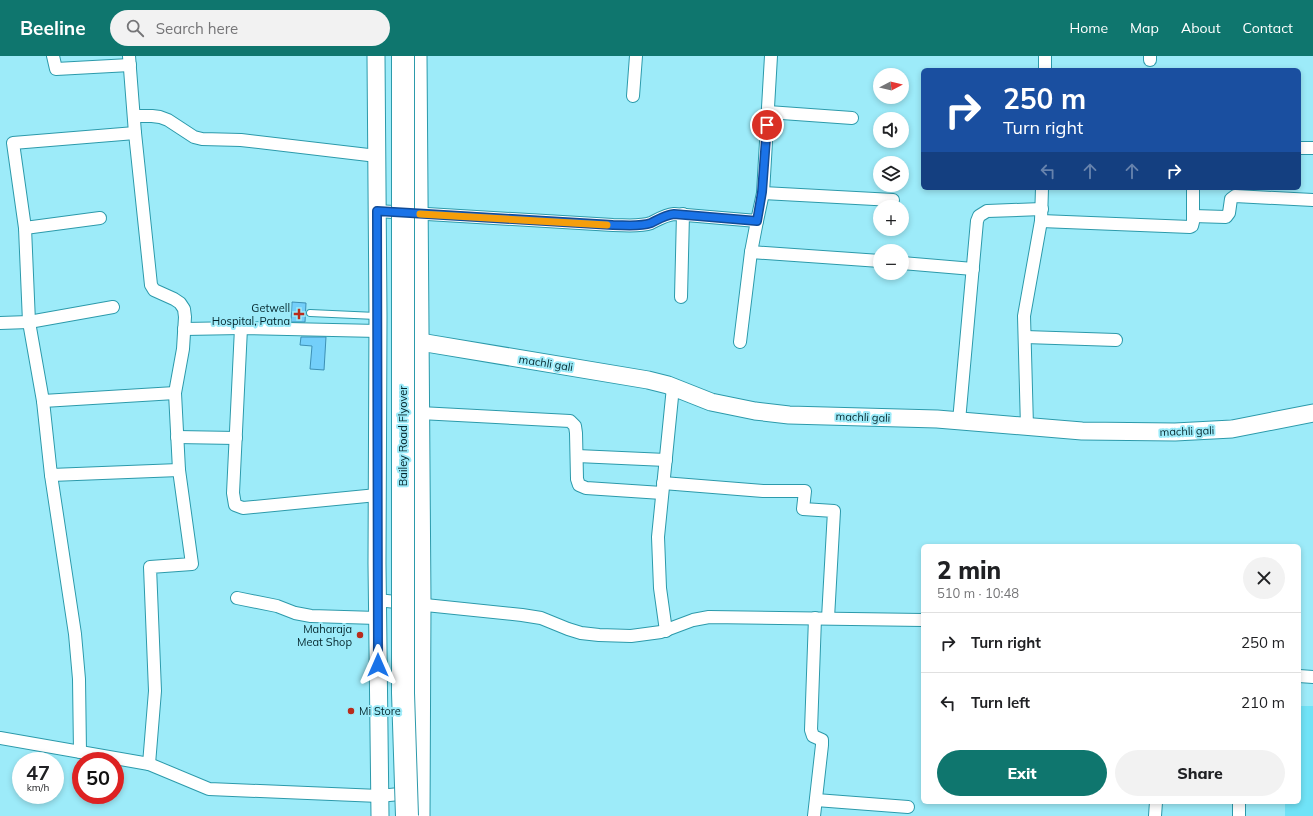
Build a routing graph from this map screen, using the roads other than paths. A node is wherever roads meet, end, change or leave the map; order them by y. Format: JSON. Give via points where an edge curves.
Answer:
{"nodes":[{"id":1,"x":54,"y":56,"type":"edge"},
{"id":2,"x":376,"y":56,"type":"edge"},
{"id":3,"x":388,"y":56,"type":"edge"},
{"id":4,"x":403,"y":56,"type":"edge"},
{"id":5,"x":418,"y":56,"type":"edge"},
{"id":6,"x":636,"y":56,"type":"edge"},
{"id":7,"x":771,"y":56,"type":"edge"},
{"id":8,"x":1045,"y":56,"type":"edge"},
{"id":9,"x":130,"y":61,"type":"edge"},
{"id":10,"x":1045,"y":68,"type":"edge"},
{"id":11,"x":633,"y":96,"type":"dead end"},
{"id":12,"x":768,"y":112,"type":"junction"},
{"id":13,"x":134,"y":116,"type":"junction"},
{"id":14,"x":852,"y":118,"type":"dead end"},
{"id":15,"x":135,"y":133,"type":"junction"},
{"id":16,"x":1301,"y":148,"type":"edge"},
{"id":17,"x":1313,"y":148,"type":"edge"},
{"id":18,"x":377,"y":156,"type":"junction"},
{"id":19,"x":1042,"y":190,"type":"edge"},
{"id":20,"x":1193,"y":190,"type":"edge"},
{"id":21,"x":762,"y":192,"type":"junction"},
{"id":22,"x":893,"y":200,"type":"dead end"},
{"id":23,"x":1313,"y":200,"type":"edge"},
{"id":24,"x":377,"y":211,"type":"junction"},
{"id":25,"x":419,"y":214,"type":"junction"},
{"id":26,"x":683,"y":214,"type":"junction"},
{"id":27,"x":1041,"y":215,"type":"junction"},
{"id":28,"x":1194,"y":216,"type":"junction"},
{"id":29,"x":100,"y":218,"type":"dead end"},
{"id":30,"x":757,"y":221,"type":"junction"},
{"id":31,"x":25,"y":228,"type":"junction"},
{"id":32,"x":751,"y":252,"type":"junction"},
{"id":33,"x":873,"y":261,"type":"edge"},
{"id":34,"x":909,"y":264,"type":"edge"},
{"id":35,"x":972,"y":269,"type":"junction"},
{"id":36,"x":681,"y":297,"type":"dead end"},
{"id":37,"x":113,"y":307,"type":"dead end"},
{"id":38,"x":310,"y":313,"type":"dead end"},
{"id":39,"x":419,"y":318,"type":"junction"},
{"id":40,"x":29,"y":322,"type":"junction"},
{"id":41,"x":0,"y":323,"type":"edge"},
{"id":42,"x":378,"y":324,"type":"junction"},
{"id":43,"x":241,"y":328,"type":"junction"},
{"id":44,"x":184,"y":329,"type":"junction"},
{"id":45,"x":1025,"y":338,"type":"junction"},
{"id":46,"x":1116,"y":340,"type":"dead end"},
{"id":47,"x":420,"y":342,"type":"junction"},
{"id":48,"x":740,"y":342,"type":"dead end"},
{"id":49,"x":673,"y":387,"type":"junction"},
{"id":50,"x":175,"y":393,"type":"junction"},
{"id":51,"x":43,"y":402,"type":"junction"},
{"id":52,"x":420,"y":413,"type":"junction"},
{"id":53,"x":1313,"y":413,"type":"edge"},
{"id":54,"x":959,"y":421,"type":"junction"},
{"id":55,"x":1027,"y":427,"type":"junction"},
{"id":56,"x":177,"y":437,"type":"junction"},
{"id":57,"x":236,"y":438,"type":"junction"},
{"id":58,"x":577,"y":456,"type":"junction"},
{"id":59,"x":666,"y":460,"type":"junction"},
{"id":60,"x":179,"y":470,"type":"junction"},
{"id":61,"x":51,"y":475,"type":"junction"},
{"id":62,"x":663,"y":488,"type":"junction"},
{"id":63,"x":377,"y":495,"type":"junction"},
{"id":64,"x":237,"y":598,"type":"dead end"},
{"id":65,"x":377,"y":600,"type":"junction"},
{"id":66,"x":422,"y":603,"type":"junction"},
{"id":67,"x":377,"y":618,"type":"junction"},
{"id":68,"x":814,"y":618,"type":"junction"},
{"id":69,"x":828,"y":618,"type":"junction"},
{"id":70,"x":921,"y":620,"type":"edge"},
{"id":71,"x":666,"y":631,"type":"junction"},
{"id":72,"x":1301,"y":676,"type":"edge"},
{"id":73,"x":1313,"y":677,"type":"edge"},
{"id":74,"x":0,"y":738,"type":"edge"},
{"id":75,"x":80,"y":752,"type":"joint"},
{"id":76,"x":124,"y":760,"type":"edge"},
{"id":77,"x":150,"y":764,"type":"junction"},
{"id":78,"x":421,"y":792,"type":"junction"},
{"id":79,"x":379,"y":796,"type":"junction"},
{"id":80,"x":816,"y":800,"type":"junction"},
{"id":81,"x":1156,"y":804,"type":"edge"},
{"id":82,"x":1239,"y":804,"type":"edge"},
{"id":83,"x":908,"y":807,"type":"dead end"},
{"id":84,"x":380,"y":816,"type":"edge"},
{"id":85,"x":393,"y":816,"type":"edge"},
{"id":86,"x":407,"y":816,"type":"edge"},
{"id":87,"x":421,"y":816,"type":"edge"},
{"id":88,"x":814,"y":816,"type":"edge"},
{"id":89,"x":1155,"y":816,"type":"edge"},
{"id":90,"x":1239,"y":816,"type":"edge"}],
"edges":[{"from":1,"to":9,"type":"street","via":[[56,69]]},
{"from":2,"to":18,"type":"main road"},
{"from":3,"to":85,"type":"highway","name":"Bailey Road Flyover","via":[[390,694]]},
{"from":4,"to":86,"type":"highway","name":"Bailey Road Flyover","bridge":true,"via":[[403,693]]},
{"from":5,"to":25,"type":"main road"},
{"from":6,"to":11,"type":"street"},
{"from":7,"to":12,"type":"street"},
{"from":8,"to":10,"type":"street"},
{"from":9,"to":13,"type":"street"},
{"from":12,"to":14,"type":"street"},
{"from":12,"to":21,"type":"street"},
{"from":13,"to":15,"type":"street"},
{"from":13,"to":18,"type":"street","via":[[160,117],[202,139],[242,140]]},
{"from":15,"to":31,"type":"street","via":[[13,143]]},
{"from":15,"to":44,"type":"street","via":[[151,285],[154,290],[180,303],[184,309]]},
{"from":16,"to":17,"type":"street"},
{"from":18,"to":24,"type":"main road"},
{"from":19,"to":27,"type":"street"},
{"from":20,"to":28,"type":"street"},
{"from":21,"to":22,"type":"street"},
{"from":21,"to":30,"type":"street"},
{"from":23,"to":28,"type":"street","via":[[1235,196],[1231,199],[1226,217]]},
{"from":24,"to":25,"type":"street"},
{"from":24,"to":42,"type":"main road"},
{"from":25,"to":26,"type":"street","via":[[635,226],[652,222],[668,214]]},
{"from":25,"to":39,"type":"main road"},
{"from":26,"to":30,"type":"street"},
{"from":26,"to":36,"type":"street"},
{"from":27,"to":28,"type":"street","via":[[1188,227],[1192,226]]},
{"from":27,"to":35,"type":"street","via":[[993,210],[983,213],[977,221]]},
{"from":27,"to":45,"type":"street","via":[[1024,316]]},
{"from":29,"to":31,"type":"street"},
{"from":30,"to":32,"type":"street"},
{"from":31,"to":40,"type":"street"},
{"from":32,"to":33,"type":"street"},
{"from":32,"to":48,"type":"street"},
{"from":34,"to":35,"type":"street"},
{"from":35,"to":54,"type":"street"},
{"from":37,"to":40,"type":"street"},
{"from":38,"to":42,"type":"lane"},
{"from":39,"to":42,"type":"main road"},
{"from":39,"to":47,"type":"main road"},
{"from":40,"to":41,"type":"street"},
{"from":40,"to":51,"type":"street"},
{"from":42,"to":43,"type":"street"},
{"from":42,"to":63,"type":"main road"},
{"from":43,"to":44,"type":"street"},
{"from":43,"to":57,"type":"street"},
{"from":44,"to":50,"type":"street"},
{"from":45,"to":46,"type":"street"},
{"from":45,"to":55,"type":"street"},
{"from":47,"to":49,"type":"main road","name":"machli gali","via":[[648,380]]},
{"from":47,"to":52,"type":"main road"},
{"from":49,"to":54,"type":"main road","name":"machli gali","via":[[710,402],[755,411],[789,415]]},
{"from":49,"to":59,"type":"street"},
{"from":50,"to":51,"type":"street"},
{"from":50,"to":56,"type":"street"},
{"from":51,"to":61,"type":"street"},
{"from":52,"to":58,"type":"street","via":[[570,421],[575,426]]},
{"from":52,"to":66,"type":"main road"},
{"from":53,"to":55,"type":"main road","name":"machli gali","via":[[1232,429],[1175,432],[1082,431]]},
{"from":54,"to":55,"type":"main road","name":"machli gali"},
{"from":56,"to":57,"type":"street"},
{"from":56,"to":60,"type":"street"},
{"from":57,"to":63,"type":"street","via":[[233,493],[238,508]]},
{"from":58,"to":59,"type":"street"},
{"from":58,"to":62,"type":"street","via":[[577,479],[582,487]]},
{"from":59,"to":62,"type":"street"},
{"from":60,"to":61,"type":"street"},
{"from":60,"to":77,"type":"street","via":[[192,564],[150,567],[155,691]]},
{"from":61,"to":75,"type":"street","via":[[75,634],[79,679]]},
{"from":62,"to":69,"type":"street","via":[[805,491],[803,509],[834,511]]},
{"from":62,"to":71,"type":"street","via":[[658,552]]},
{"from":63,"to":65,"type":"main road"},
{"from":64,"to":67,"type":"street","via":[[311,616]]},
{"from":65,"to":66,"type":"street"},
{"from":65,"to":67,"type":"main road"},
{"from":66,"to":71,"type":"street","via":[[529,616],[575,631],[599,635],[631,636]]},
{"from":66,"to":78,"type":"main road"},
{"from":67,"to":79,"type":"main road"},
{"from":68,"to":69,"type":"street"},
{"from":68,"to":71,"type":"street","via":[[709,617]]},
{"from":68,"to":80,"type":"street","via":[[811,730],[813,736],[821,739],[822,743]]},
{"from":69,"to":70,"type":"street"},
{"from":72,"to":73,"type":"street"},
{"from":74,"to":75,"type":"street"},
{"from":76,"to":77,"type":"street"},
{"from":77,"to":79,"type":"street","via":[[209,789]]},
{"from":78,"to":79,"type":"street"},
{"from":78,"to":87,"type":"main road"},
{"from":79,"to":84,"type":"main road"},
{"from":80,"to":83,"type":"street"},
{"from":80,"to":88,"type":"street"},
{"from":81,"to":89,"type":"street"},
{"from":82,"to":90,"type":"street"}]}
